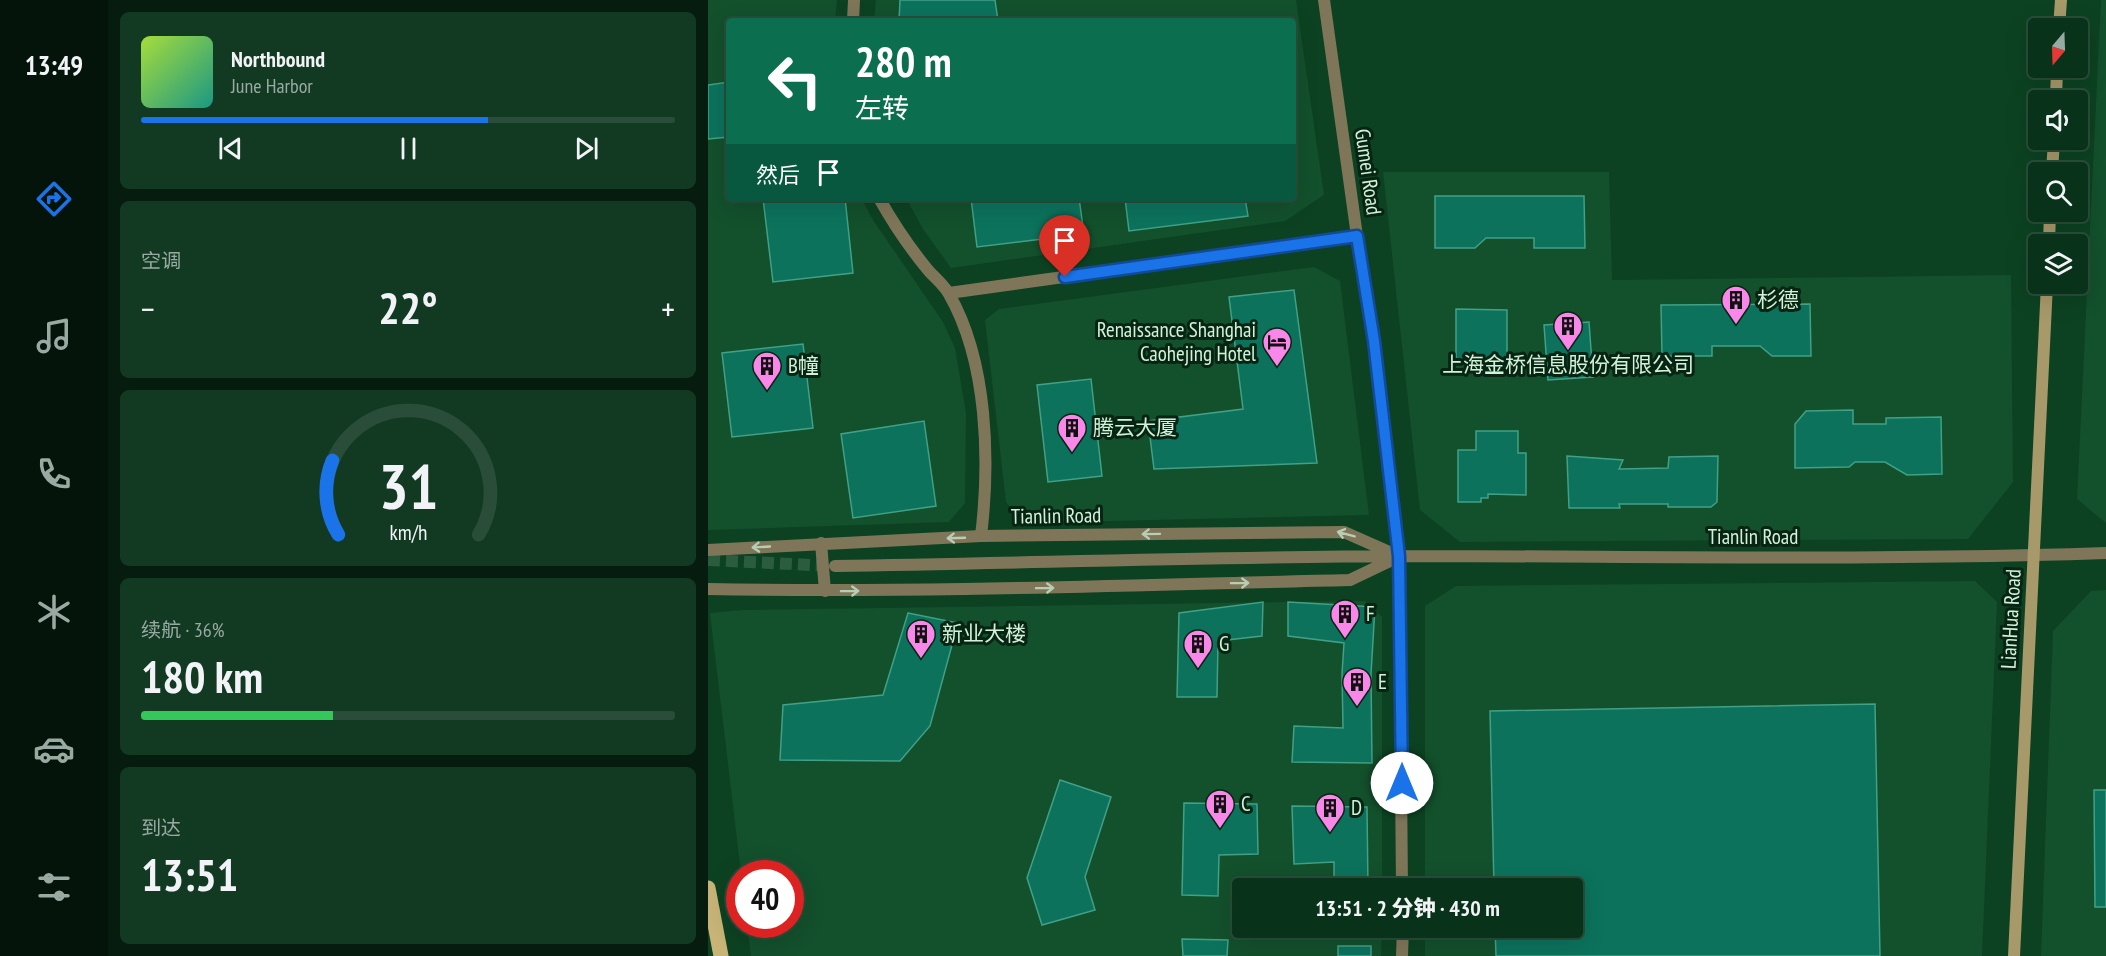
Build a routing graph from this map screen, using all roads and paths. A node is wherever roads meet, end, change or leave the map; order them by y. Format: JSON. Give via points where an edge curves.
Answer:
{"nodes":[{"id":1,"x":854,"y":0,"type":"edge"},
{"id":2,"x":1324,"y":0,"type":"edge"},
{"id":3,"x":2061,"y":0,"type":"edge"},
{"id":4,"x":853,"y":18,"type":"edge"},
{"id":5,"x":2060,"y":18,"type":"edge"},
{"id":6,"x":881,"y":201,"type":"edge"},
{"id":7,"x":1357,"y":236,"type":"junction"},
{"id":8,"x":949,"y":293,"type":"junction"},
{"id":9,"x":2047,"y":294,"type":"edge"},
{"id":10,"x":981,"y":536,"type":"junction"},
{"id":11,"x":821,"y":543,"type":"junction"},
{"id":12,"x":708,"y":549,"type":"edge"},
{"id":13,"x":2106,"y":553,"type":"edge"},
{"id":14,"x":1399,"y":556,"type":"junction"},
{"id":15,"x":2034,"y":556,"type":"junction"},
{"id":16,"x":835,"y":566,"type":"tunnel mouth"},
{"id":17,"x":708,"y":589,"type":"edge"},
{"id":18,"x":825,"y":591,"type":"junction"},
{"id":19,"x":1402,"y":878,"type":"edge"},
{"id":20,"x":708,"y":888,"type":"edge"},
{"id":21,"x":1402,"y":938,"type":"edge"},
{"id":22,"x":721,"y":956,"type":"edge"},
{"id":23,"x":1402,"y":956,"type":"edge"},
{"id":24,"x":2014,"y":956,"type":"edge"}],
"edges":[{"from":1,"to":4,"type":"street"},
{"from":2,"to":7,"type":"street","name":"Gumei Road"},
{"from":3,"to":5,"type":"main road"},
{"from":6,"to":8,"type":"street","via":[[893,223]]},
{"from":7,"to":8,"type":"street"},
{"from":7,"to":14,"type":"street","name":"Gumei Road","via":[[1374,341]]},
{"from":8,"to":10,"type":"street","via":[[968,339],[983,418],[986,497]]},
{"from":9,"to":15,"type":"main road","name":"LianHua Road"},
{"from":10,"to":11,"type":"street","name":"Tianlin Road","one_way":true},
{"from":14,"to":10,"type":"street","name":"Tianlin Road","one_way":true,"via":[[1344,532]]},
{"from":11,"to":12,"type":"street","name":"Tianlin Road","one_way":true},
{"from":11,"to":18,"type":"street"},
{"from":13,"to":15,"type":"street","name":"Tianlin Road"},
{"from":14,"to":15,"type":"street","name":"Tianlin Road"},
{"from":14,"to":16,"type":"street","name":"Tianlin Road"},
{"from":18,"to":14,"type":"street","name":"Tianlin Road","one_way":true,"via":[[1350,580]]},
{"from":14,"to":19,"type":"street","name":"Gumei Road"},
{"from":15,"to":24,"type":"main road","name":"LianHua Road"},
{"from":17,"to":18,"type":"street","name":"Tianlin Road"},
{"from":20,"to":22,"type":"main road"},
{"from":21,"to":23,"type":"street"}]}
